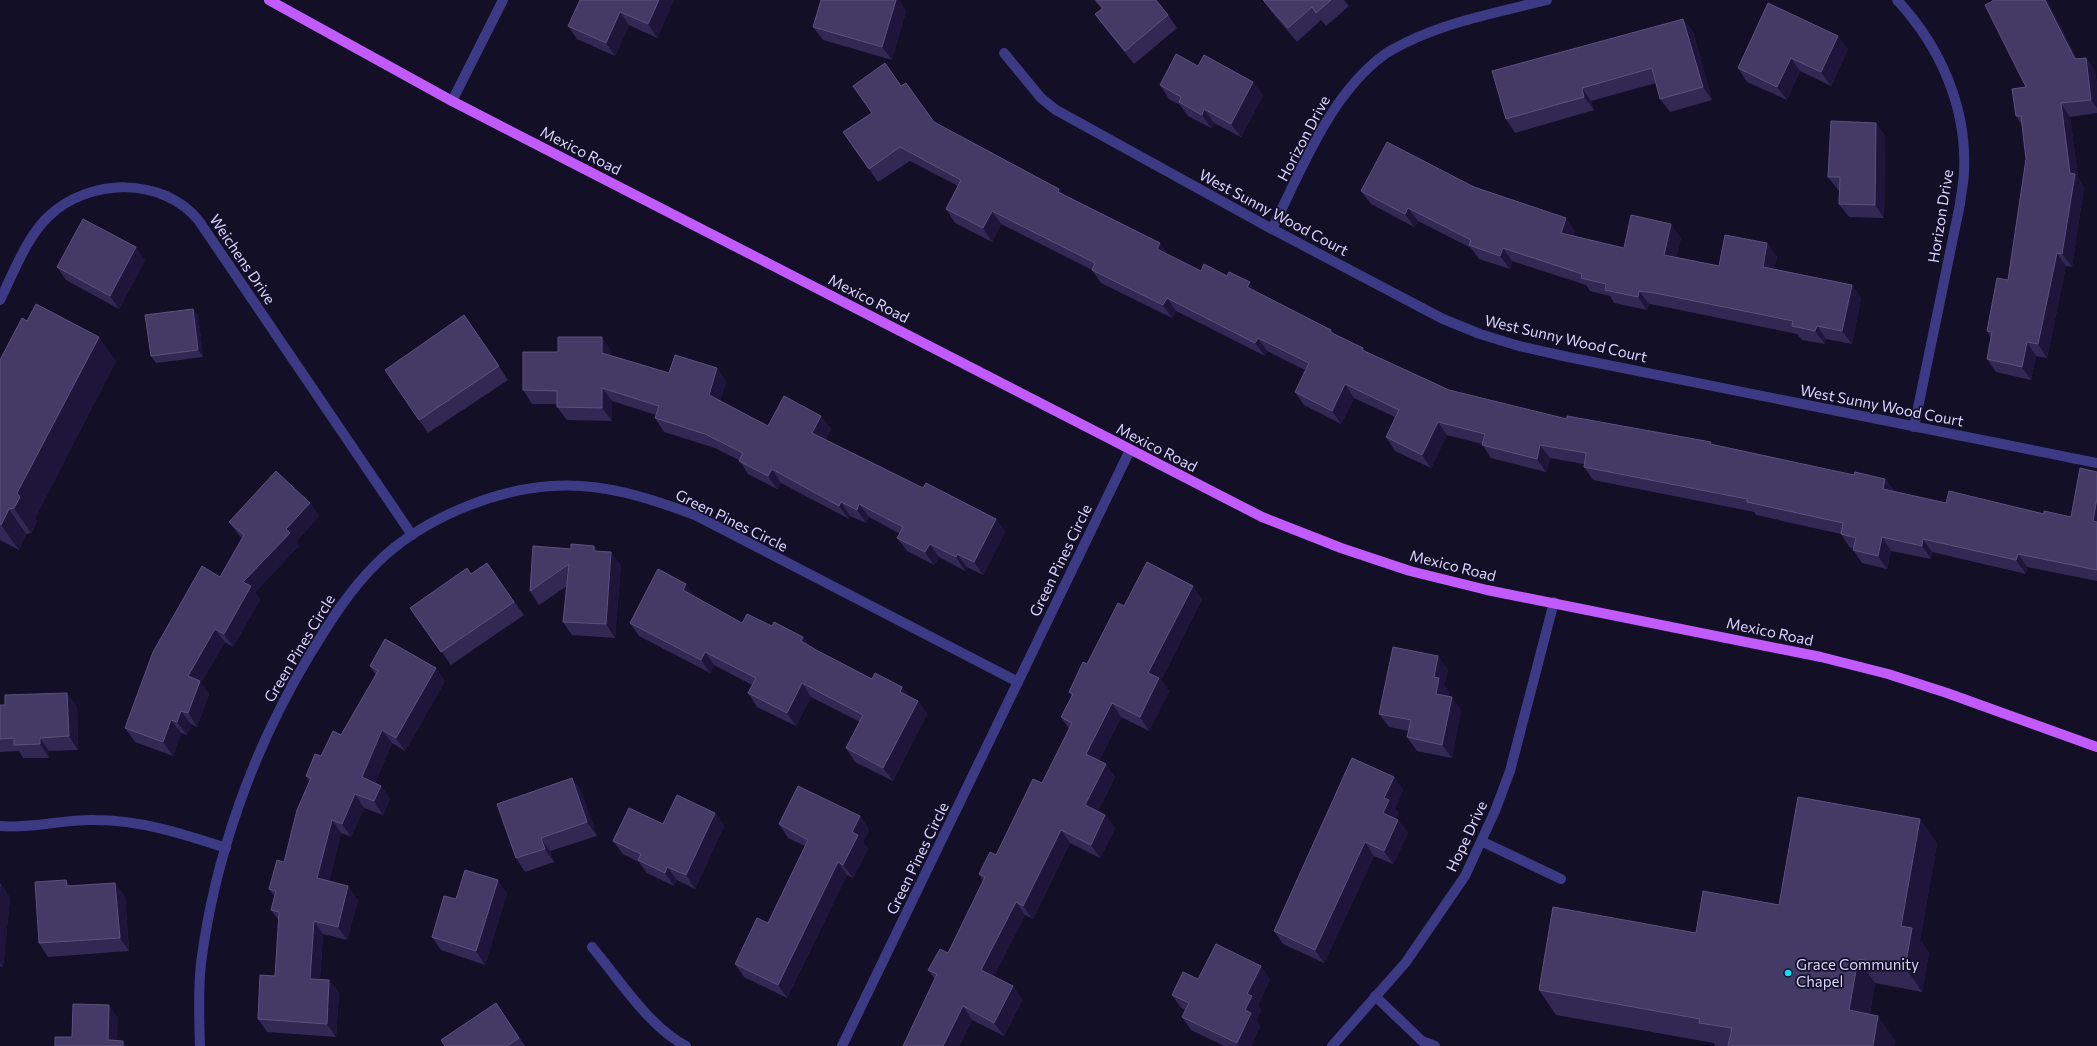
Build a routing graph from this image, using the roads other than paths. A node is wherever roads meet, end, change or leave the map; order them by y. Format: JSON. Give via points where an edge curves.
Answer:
{"nodes":[{"id":1,"x":269,"y":0,"type":"edge"},
{"id":2,"x":502,"y":0,"type":"edge"},
{"id":3,"x":1547,"y":0,"type":"edge"},
{"id":4,"x":1897,"y":0,"type":"edge"},
{"id":5,"x":1004,"y":53,"type":"dead end"},
{"id":6,"x":452,"y":101,"type":"junction"},
{"id":7,"x":1272,"y":229,"type":"junction"},
{"id":8,"x":0,"y":300,"type":"edge"},
{"id":9,"x":1914,"y":427,"type":"junction"},
{"id":10,"x":1130,"y":450,"type":"junction"},
{"id":11,"x":2097,"y":463,"type":"edge"},
{"id":12,"x":412,"y":535,"type":"junction"},
{"id":13,"x":1554,"y":602,"type":"junction"},
{"id":14,"x":1018,"y":682,"type":"junction"},
{"id":15,"x":2097,"y":747,"type":"edge"},
{"id":16,"x":0,"y":826,"type":"edge"},
{"id":17,"x":1481,"y":841,"type":"junction"},
{"id":18,"x":226,"y":848,"type":"junction"},
{"id":19,"x":1561,"y":879,"type":"dead end"},
{"id":20,"x":592,"y":947,"type":"dead end"},
{"id":21,"x":1375,"y":996,"type":"junction"},
{"id":22,"x":200,"y":1046,"type":"edge"},
{"id":23,"x":686,"y":1046,"type":"edge"},
{"id":24,"x":842,"y":1046,"type":"edge"},
{"id":25,"x":1332,"y":1046,"type":"edge"},
{"id":26,"x":1435,"y":1046,"type":"edge"}],
"edges":[{"from":1,"to":6,"type":"main road","name":"Mexico Road"},
{"from":2,"to":6,"type":"street"},
{"from":3,"to":7,"type":"street","name":"Horizon Drive","via":[[1449,24],[1384,54],[1360,75],[1325,123]]},
{"from":4,"to":9,"type":"street","name":"Horizon Drive","via":[[1914,18],[1947,74],[1957,106],[1963,141],[1964,171],[1960,204]]},
{"from":5,"to":7,"type":"street","name":"West Sunny Wood Court","via":[[1041,98],[1056,110]]},
{"from":6,"to":10,"type":"main road","name":"Mexico Road"},
{"from":7,"to":9,"type":"street","name":"West Sunny Wood Court","via":[[1443,319],[1480,334],[1568,357]]},
{"from":8,"to":12,"type":"street","name":"Weichens Drive","via":[[33,236],[48,217],[63,204],[84,193],[129,187],[171,198],[190,210],[199,221]]},
{"from":9,"to":11,"type":"street","name":"West Sunny Wood Court"},
{"from":10,"to":13,"type":"main road","name":"Mexico Road","via":[[1262,517],[1341,548],[1410,571],[1487,590]]},
{"from":10,"to":14,"type":"street","name":"Green Pines Circle"},
{"from":12,"to":14,"type":"street","name":"Green Pines Circle","via":[[460,509],[506,493],[544,487],[601,487],[648,498],[695,515]]},
{"from":12,"to":18,"type":"street","name":"Green Pines Circle","via":[[379,561],[347,597],[300,671],[272,724],[252,770]]},
{"from":13,"to":15,"type":"main road","name":"Mexico Road","via":[[1821,657],[1888,674]]},
{"from":13,"to":17,"type":"street","name":"Hope Drive","via":[[1510,771]]},
{"from":14,"to":24,"type":"street","name":"Green Pines Circle"},
{"from":16,"to":18,"type":"street","via":[[94,820],[140,823]]},
{"from":17,"to":19,"type":"street"},
{"from":17,"to":21,"type":"street","name":"Hope Drive","via":[[1465,876],[1443,911],[1406,962]]},
{"from":18,"to":22,"type":"street","name":"Green Pines Circle","via":[[209,917],[201,964]]},
{"from":20,"to":23,"type":"street","via":[[654,1023],[672,1039]]},
{"from":21,"to":25,"type":"street","name":"Hope Drive"},
{"from":21,"to":26,"type":"street","via":[[1422,1040]]}]}
